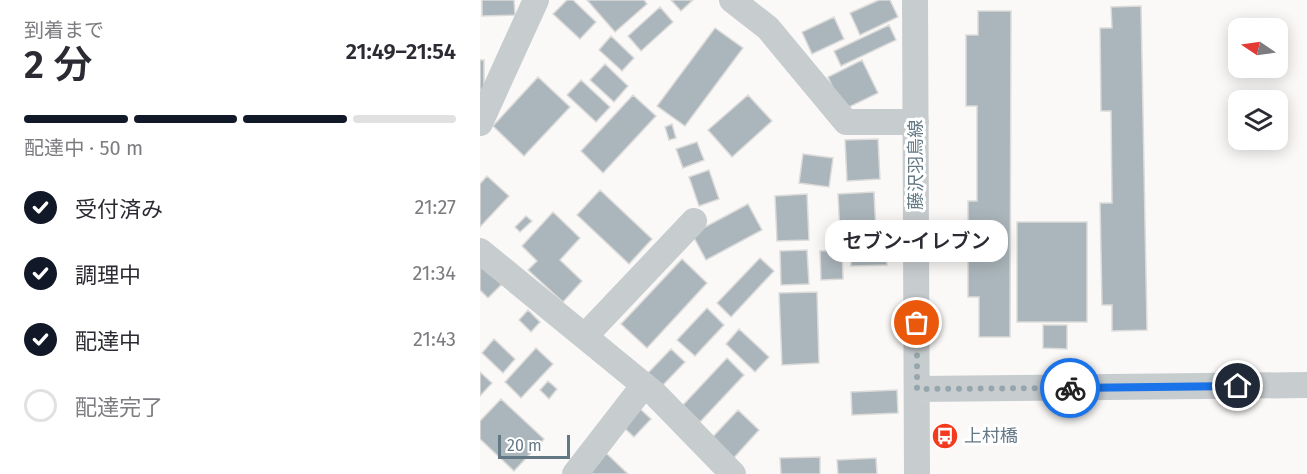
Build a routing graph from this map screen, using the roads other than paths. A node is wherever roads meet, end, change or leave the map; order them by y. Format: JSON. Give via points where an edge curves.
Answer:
{"nodes":[{"id":1,"x":536,"y":0,"type":"edge"},
{"id":2,"x":732,"y":0,"type":"edge"},
{"id":3,"x":915,"y":0,"type":"edge"},
{"id":4,"x":916,"y":122,"type":"junction"},
{"id":5,"x":480,"y":123,"type":"edge"},
{"id":6,"x":694,"y":221,"type":"dead end"},
{"id":7,"x":480,"y":251,"type":"edge"},
{"id":8,"x":585,"y":336,"type":"junction"},
{"id":9,"x":644,"y":385,"type":"junction"},
{"id":10,"x":1307,"y":385,"type":"edge"},
{"id":11,"x":917,"y":389,"type":"junction"},
{"id":12,"x":575,"y":474,"type":"edge"},
{"id":13,"x":733,"y":474,"type":"edge"},
{"id":14,"x":917,"y":474,"type":"edge"}],
"edges":[{"from":1,"to":5,"type":"street"},
{"from":2,"to":4,"type":"street","via":[[768,28],[846,122]]},
{"from":3,"to":4,"type":"street","name":"藤沢羽鳥線"},
{"from":4,"to":11,"type":"street","name":"藤沢羽鳥線"},
{"from":6,"to":8,"type":"street"},
{"from":7,"to":8,"type":"street"},
{"from":8,"to":9,"type":"street"},
{"from":9,"to":12,"type":"street"},
{"from":9,"to":13,"type":"street"},
{"from":10,"to":11,"type":"street"},
{"from":11,"to":14,"type":"street","name":"藤沢羽鳥線"}]}
